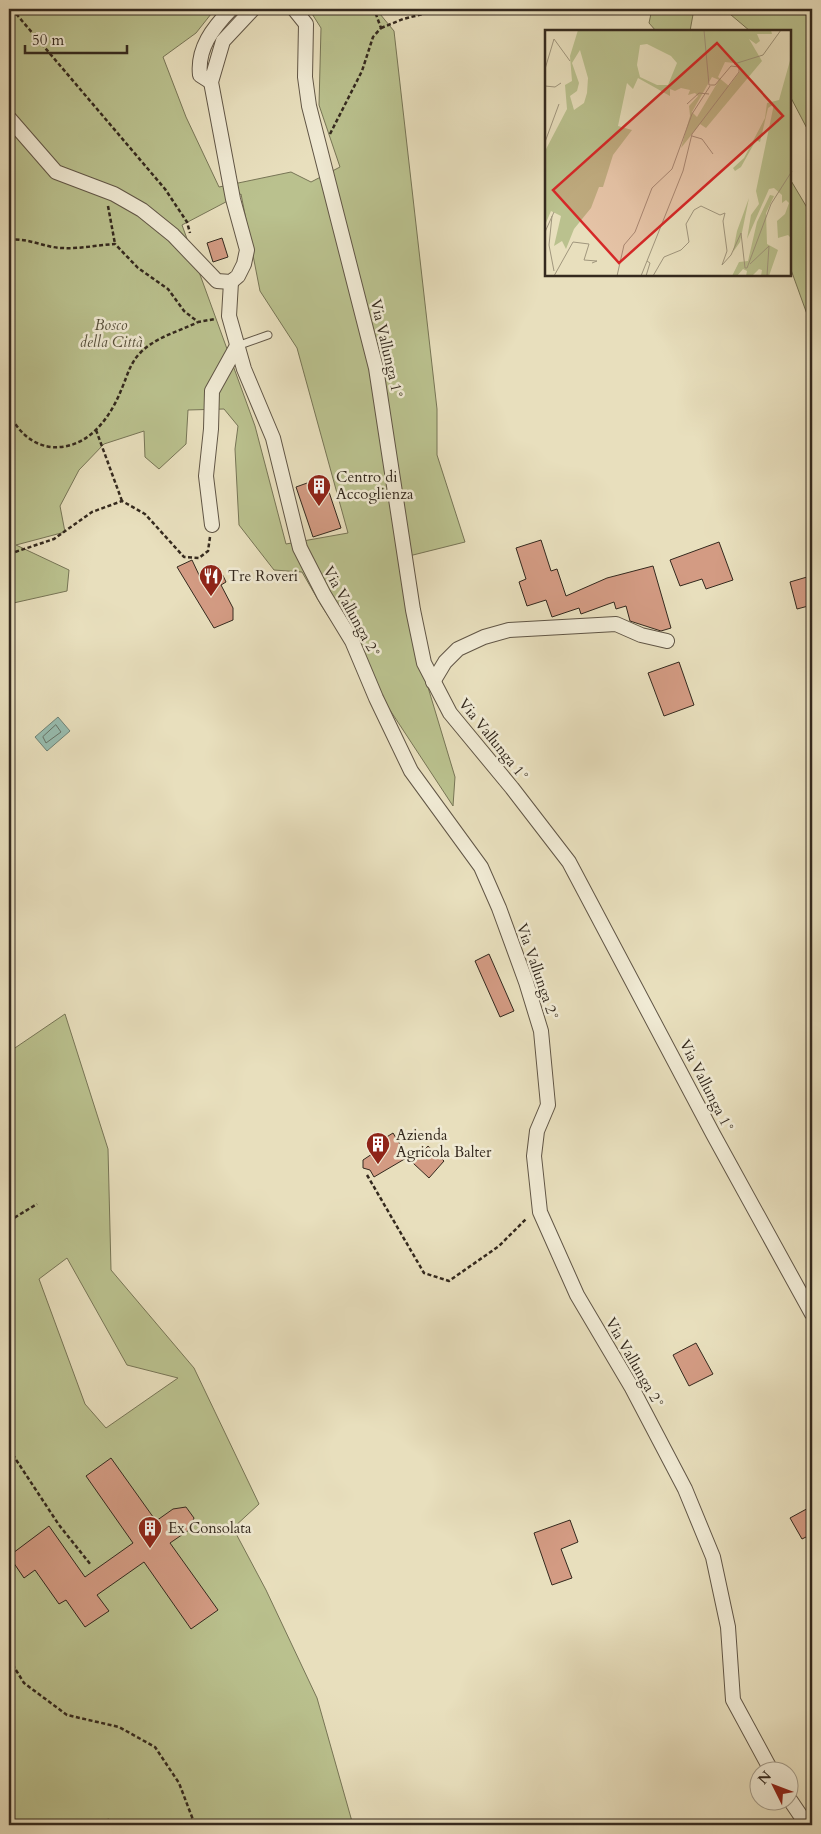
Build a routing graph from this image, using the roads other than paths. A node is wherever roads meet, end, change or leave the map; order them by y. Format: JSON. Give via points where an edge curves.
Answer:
{"nodes":[{"id":1,"x":231,"y":9,"type":"edge"},
{"id":2,"x":253,"y":9,"type":"edge"},
{"id":3,"x":294,"y":9,"type":"edge"},
{"id":4,"x":211,"y":82,"type":"junction"},
{"id":5,"x":9,"y":118,"type":"edge"},
{"id":6,"x":231,"y":282,"type":"junction"},
{"id":7,"x":268,"y":335,"type":"dead end"},
{"id":8,"x":237,"y":346,"type":"junction"},
{"id":9,"x":212,"y":526,"type":"road end"},
{"id":10,"x":666,"y":641,"type":"dead end"},
{"id":11,"x":433,"y":682,"type":"junction"},
{"id":12,"x":812,"y":1314,"type":"edge"},
{"id":13,"x":767,"y":1762,"type":"edge"},
{"id":14,"x":798,"y":1812,"type":"edge"},
{"id":15,"x":807,"y":1825,"type":"edge"}],
"edges":[{"from":1,"to":4,"type":"street","via":[[212,30],[198,61],[200,75]]},
{"from":2,"to":4,"type":"street","via":[[223,41]]},
{"from":3,"to":11,"type":"street","name":"Via Vallunga 1°","via":[[306,24],[305,77],[314,128],[376,368],[413,610],[424,663]]},
{"from":4,"to":6,"type":"street","via":[[246,250],[244,264]]},
{"from":5,"to":6,"type":"street","via":[[56,172],[114,194],[142,210],[173,235],[217,281]]},
{"from":6,"to":8,"type":"street","name":"Via Vallunga 2°","via":[[229,316]]},
{"from":7,"to":8,"type":"lane"},
{"from":8,"to":9,"type":"street","via":[[212,391],[206,476]]},
{"from":8,"to":13,"type":"street","name":"Via Vallunga 2°","via":[[273,438],[300,548],[352,641],[411,771],[481,867],[499,908],[542,1031],[548,1105],[537,1131],[534,1156],[540,1212],[577,1295],[632,1388],[684,1489],[714,1566],[728,1627],[733,1700]]},
{"from":10,"to":11,"type":"street","via":[[616,624],[509,630],[458,649],[445,662]]},
{"from":11,"to":12,"type":"street","name":"Via Vallunga 1°","via":[[450,713],[569,862]]},
{"from":14,"to":15,"type":"street"}]}
